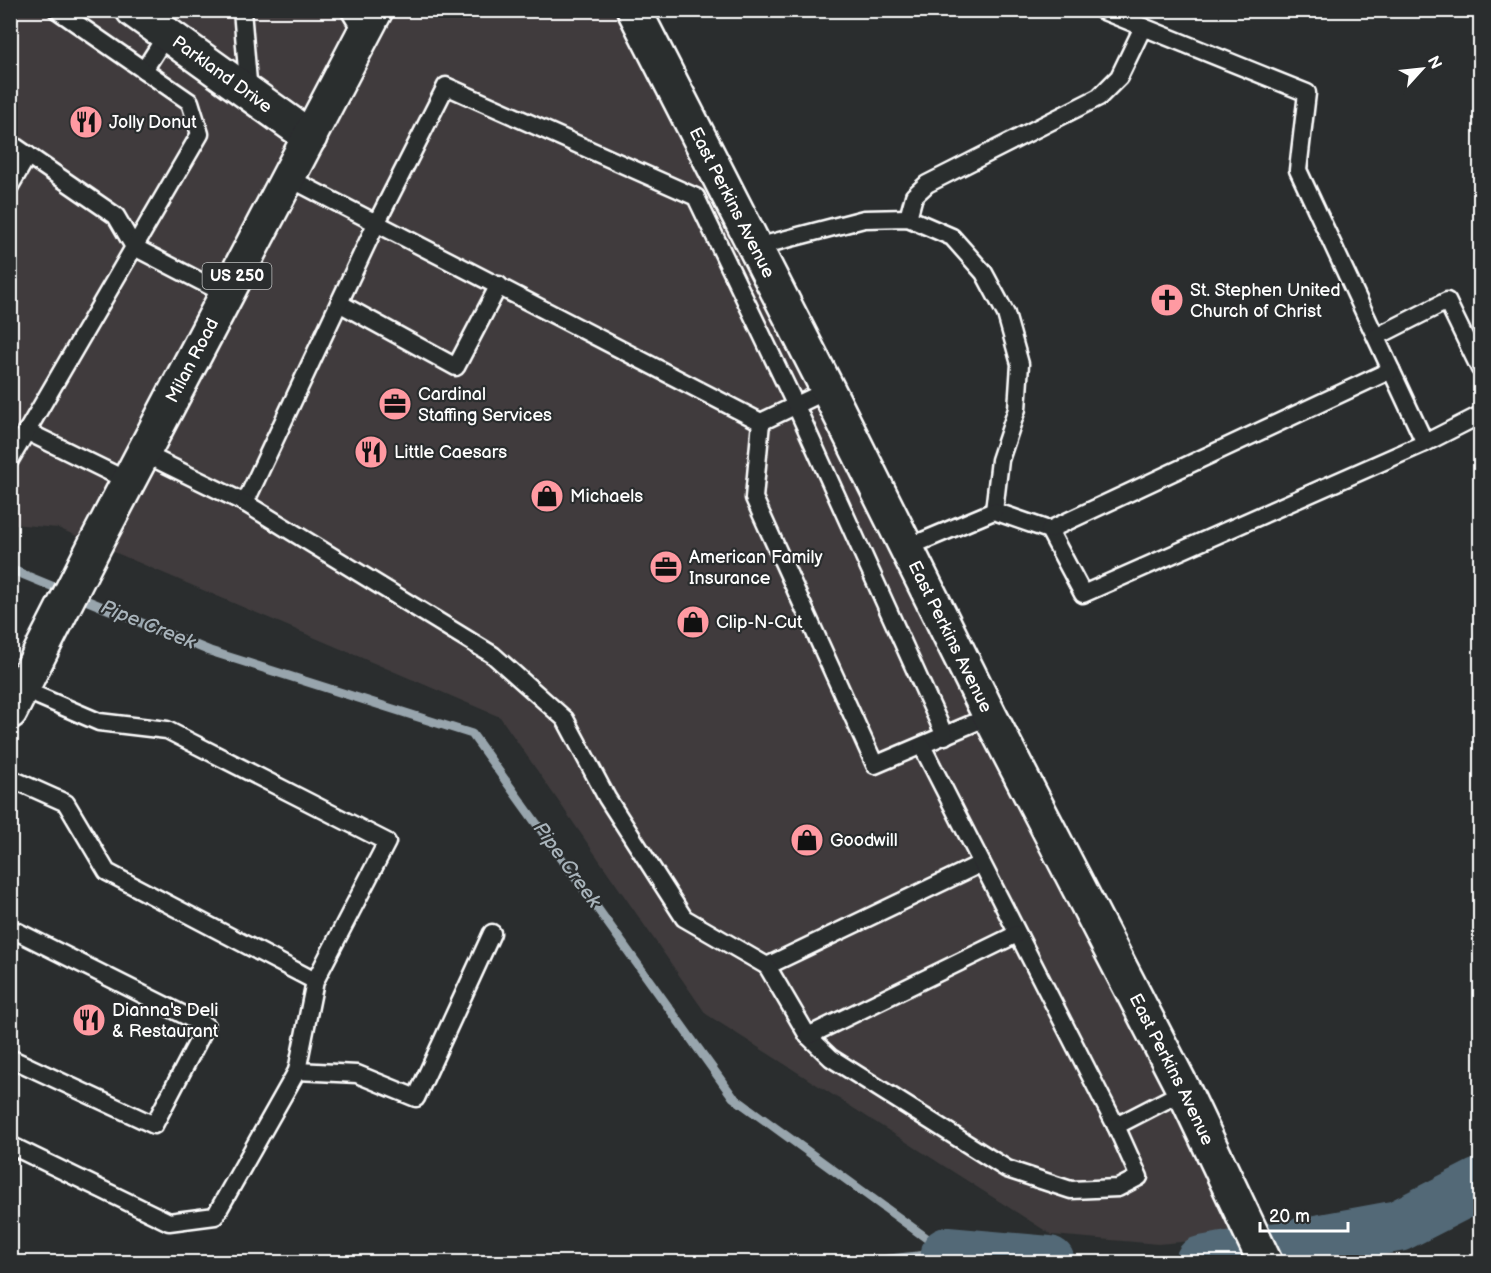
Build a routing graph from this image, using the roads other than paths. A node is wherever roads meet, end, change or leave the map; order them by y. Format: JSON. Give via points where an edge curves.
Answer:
{"nodes":[{"id":1,"x":57,"y":10,"type":"edge"},
{"id":2,"x":133,"y":10,"type":"edge"},
{"id":3,"x":242,"y":10,"type":"edge"},
{"id":4,"x":634,"y":10,"type":"edge"},
{"id":5,"x":1101,"y":10,"type":"edge"},
{"id":6,"x":363,"y":19,"type":"edge"},
{"id":7,"x":1143,"y":27,"type":"junction"},
{"id":8,"x":167,"y":34,"type":"junction"},
{"id":9,"x":144,"y":70,"type":"junction"},
{"id":10,"x":249,"y":95,"type":"junction"},
{"id":11,"x":310,"y":137,"type":"junction"},
{"id":12,"x":10,"y":143,"type":"edge"},
{"id":13,"x":28,"y":155,"type":"junction"},
{"id":14,"x":289,"y":178,"type":"junction"},
{"id":15,"x":10,"y":186,"type":"edge"},
{"id":16,"x":908,"y":218,"type":"junction"},
{"id":17,"x":377,"y":222,"type":"junction"},
{"id":18,"x":134,"y":247,"type":"junction"},
{"id":19,"x":756,"y":247,"type":"junction"},
{"id":20,"x":499,"y":285,"type":"junction"},
{"id":21,"x":227,"y":296,"type":"junction"},
{"id":22,"x":339,"y":303,"type":"junction"},
{"id":23,"x":1376,"y":337,"type":"junction"},
{"id":24,"x":1480,"y":369,"type":"edge"},
{"id":25,"x":1391,"y":370,"type":"junction"},
{"id":26,"x":828,"y":390,"type":"junction"},
{"id":27,"x":796,"y":406,"type":"junction"},
{"id":28,"x":1480,"y":415,"type":"edge"},
{"id":29,"x":761,"y":422,"type":"junction"},
{"id":30,"x":26,"y":431,"type":"junction"},
{"id":31,"x":1425,"y":443,"type":"junction"},
{"id":32,"x":143,"y":453,"type":"junction"},
{"id":33,"x":10,"y":460,"type":"edge"},
{"id":34,"x":128,"y":481,"type":"junction"},
{"id":35,"x":245,"y":503,"type":"junction"},
{"id":36,"x":994,"y":511,"type":"junction"},
{"id":37,"x":1049,"y":530,"type":"junction"},
{"id":38,"x":906,"y":548,"type":"junction"},
{"id":39,"x":16,"y":701,"type":"edge"},
{"id":40,"x":990,"y":716,"type":"junction"},
{"id":41,"x":945,"y":736,"type":"junction"},
{"id":42,"x":922,"y":746,"type":"junction"},
{"id":43,"x":10,"y":778,"type":"edge"},
{"id":44,"x":980,"y":864,"type":"junction"},
{"id":45,"x":10,"y":928,"type":"edge"},
{"id":46,"x":492,"y":933,"type":"dead end"},
{"id":47,"x":1017,"y":934,"type":"junction"},
{"id":48,"x":767,"y":966,"type":"junction"},
{"id":49,"x":315,"y":981,"type":"junction"},
{"id":50,"x":808,"y":1036,"type":"junction"},
{"id":51,"x":10,"y":1058,"type":"edge"},
{"id":52,"x":297,"y":1071,"type":"junction"},
{"id":53,"x":1184,"y":1091,"type":"junction"},
{"id":54,"x":1116,"y":1126,"type":"junction"},
{"id":55,"x":10,"y":1145,"type":"edge"},
{"id":56,"x":1265,"y":1263,"type":"edge"}],
"edges":[{"from":1,"to":9,"type":"lane"},
{"from":2,"to":8,"type":"main road","name":"Parkland Drive"},
{"from":3,"to":10,"type":"lane"},
{"from":4,"to":19,"type":"main road","name":"East Perkins Avenue"},
{"from":5,"to":7,"type":"lane"},
{"from":6,"to":11,"type":"main road","name":"Milan Road","number":"US 250"},
{"from":7,"to":16,"type":"lane","via":[[1119,77],[1099,98],[927,184],[914,196]]},
{"from":7,"to":23,"type":"lane","via":[[1307,93],[1298,170]]},
{"from":8,"to":9,"type":"lane"},
{"from":8,"to":10,"type":"main road","name":"Parkland Drive"},
{"from":9,"to":18,"type":"lane","via":[[190,102],[200,134]]},
{"from":10,"to":11,"type":"main road","name":"Parkland Drive"},
{"from":11,"to":14,"type":"main road","name":"Milan Road","number":"US 250"},
{"from":12,"to":13,"type":"lane"},
{"from":13,"to":15,"type":"lane"},
{"from":13,"to":18,"type":"lane","via":[[116,216]]},
{"from":14,"to":17,"type":"lane"},
{"from":14,"to":21,"type":"main road","name":"Milan Road","number":"US 250"},
{"from":16,"to":19,"type":"lane","via":[[864,219]]},
{"from":16,"to":36,"type":"lane","via":[[952,237],[984,273],[1006,314],[1020,364],[1017,409],[1000,460]]},
{"from":17,"to":20,"type":"lane"},
{"from":17,"to":22,"type":"lane"},
{"from":17,"to":27,"type":"lane","via":[[446,87],[457,91],[696,197]]},
{"from":18,"to":21,"type":"lane"},
{"from":18,"to":30,"type":"lane"},
{"from":19,"to":26,"type":"main road","name":"East Perkins Avenue"},
{"from":20,"to":22,"type":"lane","via":[[456,367]]},
{"from":20,"to":29,"type":"lane"},
{"from":21,"to":32,"type":"main road","name":"Milan Road","number":"US 250"},
{"from":22,"to":35,"type":"lane"},
{"from":23,"to":24,"type":"lane","via":[[1447,302]]},
{"from":23,"to":25,"type":"lane"},
{"from":25,"to":31,"type":"lane"},
{"from":25,"to":37,"type":"lane"},
{"from":26,"to":27,"type":"lane"},
{"from":26,"to":38,"type":"main road","name":"East Perkins Avenue"},
{"from":27,"to":29,"type":"lane"},
{"from":27,"to":41,"type":"lane"},
{"from":28,"to":31,"type":"lane"},
{"from":29,"to":42,"type":"lane","via":[[754,498],[875,765]]},
{"from":30,"to":33,"type":"lane"},
{"from":30,"to":34,"type":"lane"},
{"from":31,"to":37,"type":"lane","via":[[1083,594]]},
{"from":32,"to":34,"type":"main road","name":"Milan Road","number":"US 250"},
{"from":32,"to":35,"type":"lane"},
{"from":34,"to":39,"type":"main road","name":"Milan Road","number":"US 250"},
{"from":35,"to":48,"type":"lane","via":[[501,662],[565,719],[607,798],[684,918]]},
{"from":36,"to":37,"type":"lane"},
{"from":36,"to":38,"type":"lane"},
{"from":38,"to":40,"type":"main road","name":"East Perkins Avenue"},
{"from":39,"to":49,"type":"lane","via":[[99,722],[167,730],[387,842]]},
{"from":40,"to":41,"type":"lane"},
{"from":40,"to":53,"type":"main road","name":"East Perkins Avenue"},
{"from":41,"to":42,"type":"lane"},
{"from":42,"to":44,"type":"lane"},
{"from":43,"to":49,"type":"lane","via":[[66,803],[107,872]]},
{"from":44,"to":47,"type":"lane"},
{"from":44,"to":48,"type":"lane"},
{"from":45,"to":51,"type":"lane","via":[[206,1026],[154,1125]]},
{"from":46,"to":52,"type":"lane","via":[[416,1098],[357,1074]]},
{"from":47,"to":50,"type":"lane"},
{"from":47,"to":54,"type":"lane"},
{"from":48,"to":50,"type":"lane"},
{"from":49,"to":52,"type":"lane"},
{"from":50,"to":54,"type":"lane","via":[[831,1058],[1007,1169],[1071,1190],[1118,1188],[1139,1177]]},
{"from":52,"to":55,"type":"lane","via":[[215,1216],[169,1222]]},
{"from":53,"to":54,"type":"lane"},
{"from":53,"to":56,"type":"main road","name":"East Perkins Avenue"}]}
